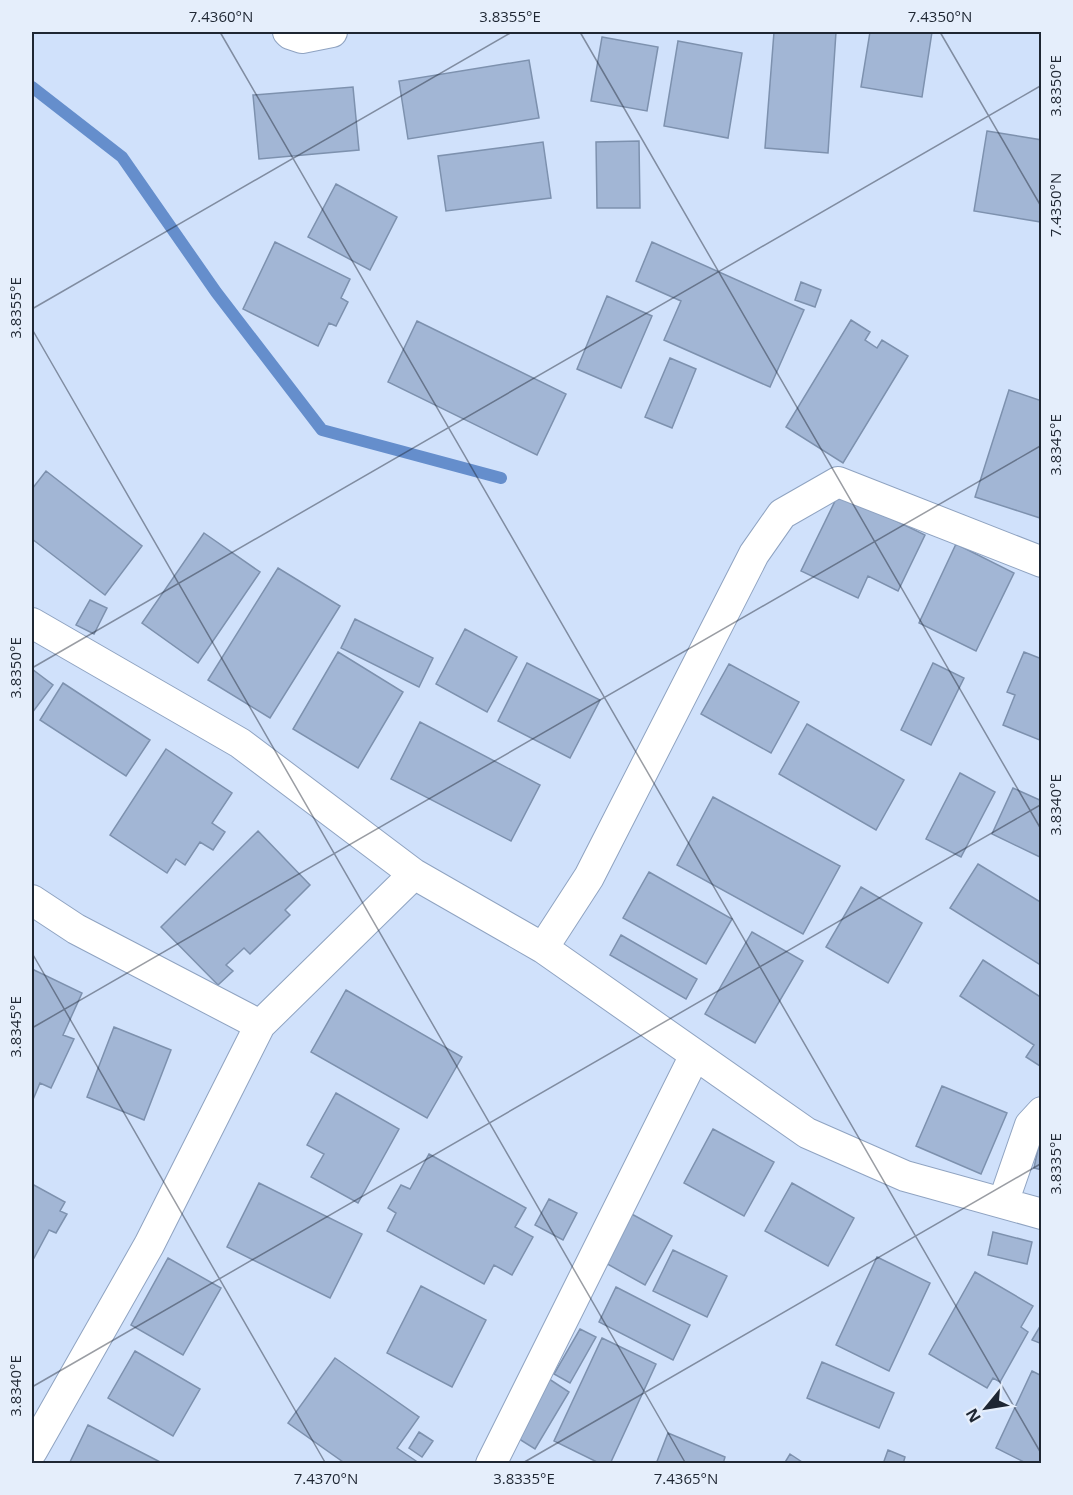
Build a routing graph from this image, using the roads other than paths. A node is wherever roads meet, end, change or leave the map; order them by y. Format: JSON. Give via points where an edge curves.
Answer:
{"nodes":[{"id":1,"x":288,"y":32,"type":"edge"},
{"id":2,"x":332,"y":32,"type":"edge"},
{"id":3,"x":1041,"y":562,"type":"edge"},
{"id":4,"x":32,"y":623,"type":"edge"},
{"id":5,"x":414,"y":874,"type":"junction"},
{"id":6,"x":32,"y":900,"type":"edge"},
{"id":7,"x":543,"y":948,"type":"junction"},
{"id":8,"x":260,"y":1025,"type":"junction"},
{"id":9,"x":695,"y":1055,"type":"junction"},
{"id":10,"x":1041,"y":1112,"type":"edge"},
{"id":11,"x":1003,"y":1203,"type":"junction"},
{"id":12,"x":1041,"y":1214,"type":"edge"},
{"id":13,"x":32,"y":1451,"type":"edge"},
{"id":14,"x":502,"y":1460,"type":"edge"}],
"edges":[{"from":1,"to":2,"type":"street","via":[[302,38]]},
{"from":3,"to":7,"type":"street","via":[[838,482],[782,514],[754,554],[589,878]]},
{"from":4,"to":5,"type":"street","via":[[240,743]]},
{"from":5,"to":7,"type":"street"},
{"from":5,"to":8,"type":"street"},
{"from":6,"to":8,"type":"street","via":[[75,929]]},
{"from":7,"to":9,"type":"street"},
{"from":8,"to":13,"type":"street","via":[[149,1245]]},
{"from":9,"to":11,"type":"street","via":[[807,1132],[905,1176]]},
{"from":9,"to":14,"type":"street"},
{"from":10,"to":11,"type":"street","via":[[1029,1125]]},
{"from":11,"to":12,"type":"street"}]}
